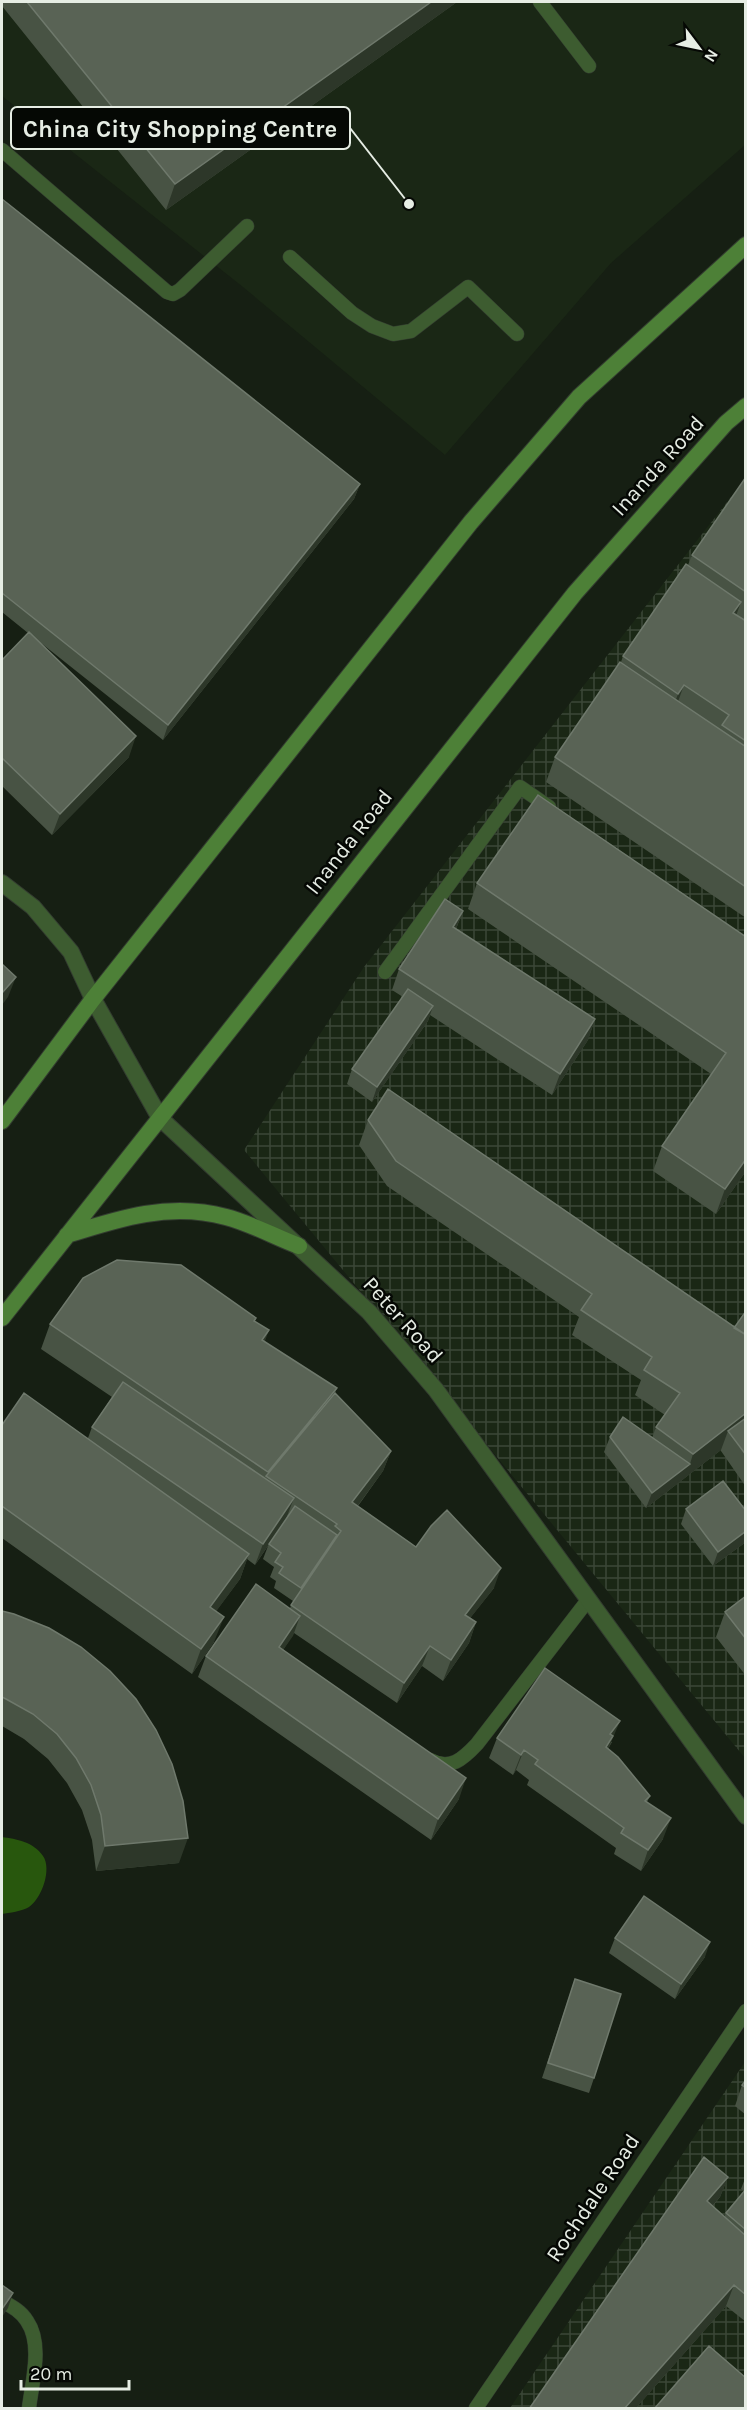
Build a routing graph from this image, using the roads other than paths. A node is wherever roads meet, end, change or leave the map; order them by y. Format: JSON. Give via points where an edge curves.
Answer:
{"nodes":[{"id":1,"x":540,"y":2,"type":"edge"},
{"id":2,"x":589,"y":66,"type":"dead end"},
{"id":3,"x":2,"y":150,"type":"edge"},
{"id":4,"x":247,"y":226,"type":"dead end"},
{"id":5,"x":746,"y":245,"type":"edge"},
{"id":6,"x":290,"y":257,"type":"dead end"},
{"id":7,"x":517,"y":334,"type":"dead end"},
{"id":8,"x":746,"y":406,"type":"edge"},
{"id":9,"x":560,"y":814,"type":"edge"},
{"id":10,"x":2,"y":883,"type":"edge"},
{"id":11,"x":385,"y":972,"type":"dead end"},
{"id":12,"x":93,"y":999,"type":"junction"},
{"id":13,"x":160,"y":1118,"type":"junction"},
{"id":14,"x":2,"y":1121,"type":"edge"},
{"id":15,"x":67,"y":1235,"type":"junction"},
{"id":16,"x":299,"y":1246,"type":"junction"},
{"id":17,"x":2,"y":1318,"type":"edge"},
{"id":18,"x":588,"y":1600,"type":"junction"},
{"id":19,"x":419,"y":1753,"type":"edge"},
{"id":20,"x":746,"y":1816,"type":"edge"},
{"id":21,"x":746,"y":2011,"type":"edge"},
{"id":22,"x":2,"y":2301,"type":"edge"},
{"id":23,"x":29,"y":2409,"type":"edge"},
{"id":24,"x":476,"y":2409,"type":"edge"}],
"edges":[{"from":1,"to":2,"type":"lane"},
{"from":3,"to":4,"type":"lane","via":[[173,294]]},
{"from":5,"to":12,"type":"main road","via":[[563,415],[471,522]]},
{"from":6,"to":7,"type":"lane","via":[[352,313],[393,334],[411,331],[468,287]]},
{"from":8,"to":13,"type":"main road","name":"Inanda Road","via":[[726,423],[575,593]]},
{"from":9,"to":11,"type":"lane","via":[[520,788]]},
{"from":10,"to":12,"type":"street","name":"Peter Road","via":[[33,908],[71,952]]},
{"from":12,"to":13,"type":"street","name":"Peter Road"},
{"from":12,"to":14,"type":"main road"},
{"from":13,"to":15,"type":"main road","name":"Inanda Road"},
{"from":13,"to":16,"type":"street","name":"Peter Road"},
{"from":15,"to":16,"type":"main road","via":[[131,1215],[178,1210],[226,1217]]},
{"from":15,"to":17,"type":"main road","name":"Inanda Road"},
{"from":16,"to":18,"type":"street","name":"Peter Road","via":[[369,1312],[436,1390]]},
{"from":18,"to":19,"type":"lane","via":[[465,1757],[440,1766]]},
{"from":18,"to":20,"type":"street","name":"Peter Road"},
{"from":21,"to":24,"type":"lane","name":"Rochdale Road"},
{"from":22,"to":23,"type":"lane","via":[[20,2313],[33,2333]]}]}
